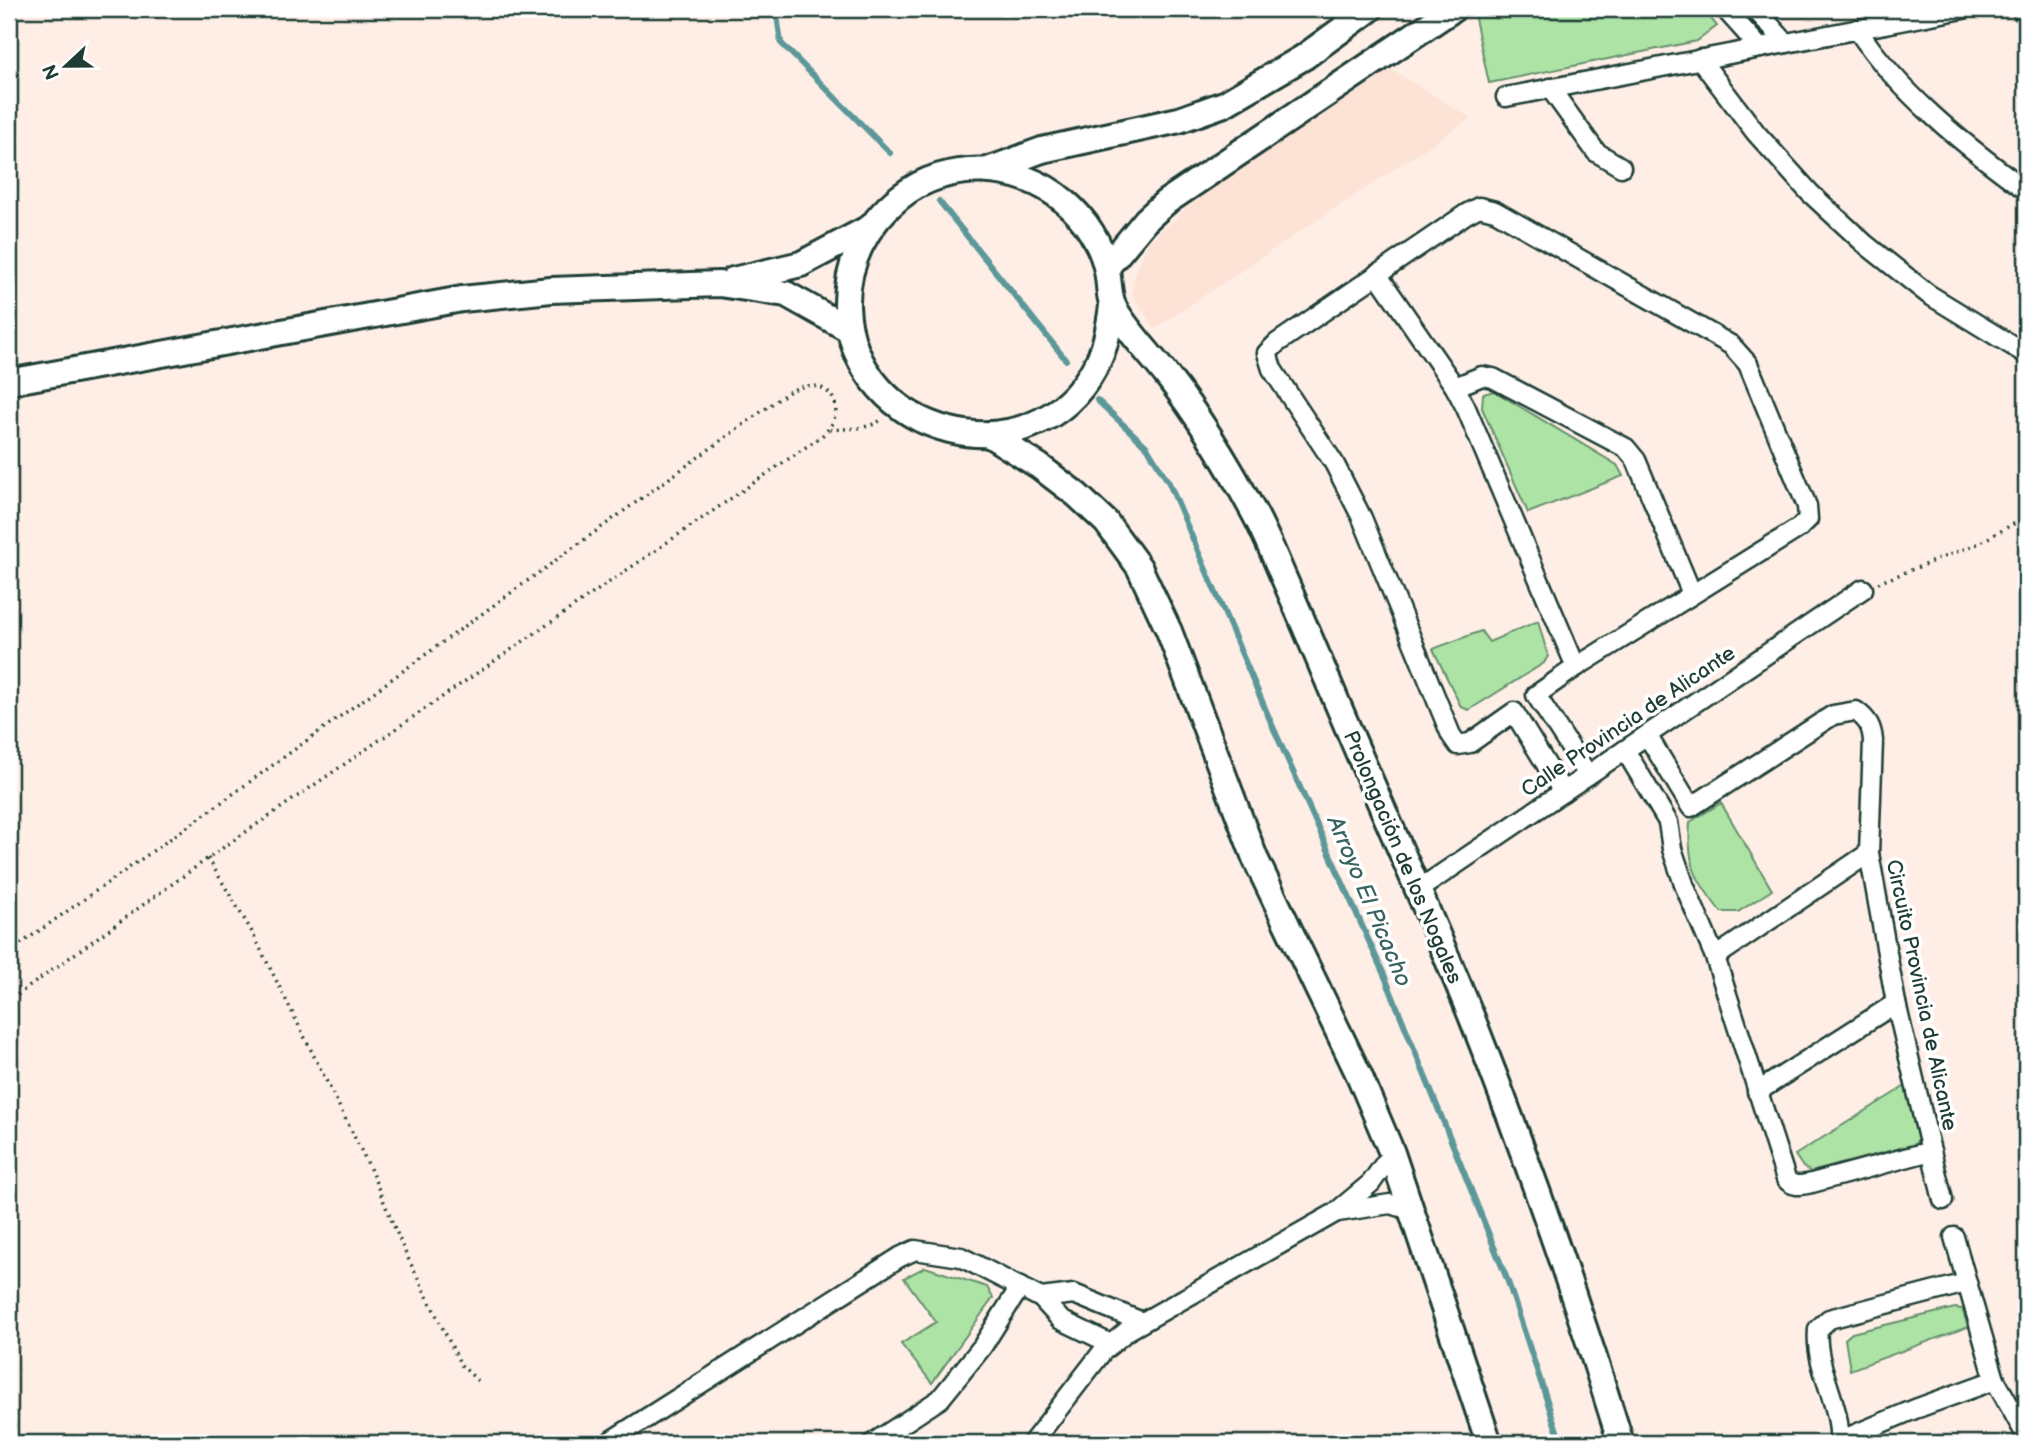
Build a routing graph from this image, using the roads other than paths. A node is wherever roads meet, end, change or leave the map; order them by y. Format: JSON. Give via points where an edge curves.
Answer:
{"nodes":[{"id":1,"x":1370,"y":9,"type":"edge"},
{"id":2,"x":1453,"y":9,"type":"edge"},
{"id":3,"x":1725,"y":9,"type":"edge"},
{"id":4,"x":1755,"y":9,"type":"edge"},
{"id":5,"x":1963,"y":9,"type":"edge"},
{"id":6,"x":2021,"y":9,"type":"edge"},
{"id":7,"x":2026,"y":16,"type":"edge"},
{"id":8,"x":1857,"y":29,"type":"junction"},
{"id":9,"x":1786,"y":43,"type":"junction"},
{"id":10,"x":1760,"y":48,"type":"junction"},
{"id":11,"x":1700,"y":59,"type":"junction"},
{"id":12,"x":1549,"y":88,"type":"junction"},
{"id":13,"x":1506,"y":97,"type":"dead end"},
{"id":14,"x":1621,"y":167,"type":"dead end"},
{"id":15,"x":988,"y":170,"type":"junction"},
{"id":16,"x":2026,"y":190,"type":"edge"},
{"id":17,"x":869,"y":228,"type":"junction"},
{"id":18,"x":1107,"y":267,"type":"junction"},
{"id":19,"x":1377,"y":274,"type":"junction"},
{"id":20,"x":719,"y":284,"type":"junction"},
{"id":21,"x":1112,"y":306,"type":"junction"},
{"id":22,"x":850,"y":330,"type":"junction"},
{"id":23,"x":2026,"y":354,"type":"edge"},
{"id":24,"x":9,"y":382,"type":"edge"},
{"id":25,"x":1455,"y":387,"type":"junction"},
{"id":26,"x":990,"y":435,"type":"junction"},
{"id":27,"x":1863,"y":589,"type":"road end"},
{"id":28,"x":1692,"y":594,"type":"junction"},
{"id":29,"x":1576,"y":667,"type":"junction"},
{"id":30,"x":1536,"y":695,"type":"junction"},
{"id":31,"x":1514,"y":712,"type":"junction"},
{"id":32,"x":1647,"y":735,"type":"junction"},
{"id":33,"x":1625,"y":750,"type":"junction"},
{"id":34,"x":1588,"y":775,"type":"junction"},
{"id":35,"x":1563,"y":792,"type":"junction"},
{"id":36,"x":1690,"y":807,"type":"junction"},
{"id":37,"x":1668,"y":822,"type":"junction"},
{"id":38,"x":1869,"y":853,"type":"junction"},
{"id":39,"x":1418,"y":890,"type":"junction"},
{"id":40,"x":1715,"y":957,"type":"junction"},
{"id":41,"x":1896,"y":1003,"type":"junction"},
{"id":42,"x":1757,"y":1092,"type":"junction"},
{"id":43,"x":1931,"y":1151,"type":"junction"},
{"id":44,"x":1392,"y":1153,"type":"junction"},
{"id":45,"x":1943,"y":1200,"type":"dead end"},
{"id":46,"x":1412,"y":1210,"type":"junction"},
{"id":47,"x":1335,"y":1213,"type":"junction"},
{"id":48,"x":1954,"y":1237,"type":"dead end"},
{"id":49,"x":1966,"y":1283,"type":"junction"},
{"id":50,"x":1020,"y":1287,"type":"junction"},
{"id":51,"x":1041,"y":1298,"type":"junction"},
{"id":52,"x":1142,"y":1322,"type":"junction"},
{"id":53,"x":1111,"y":1344,"type":"junction"},
{"id":54,"x":1995,"y":1380,"type":"junction"},
{"id":55,"x":2026,"y":1435,"type":"edge"},
{"id":56,"x":612,"y":1440,"type":"dead end"},
{"id":57,"x":1839,"y":1442,"type":"edge"},
{"id":58,"x":873,"y":1443,"type":"edge"},
{"id":59,"x":1032,"y":1443,"type":"edge"},
{"id":60,"x":1489,"y":1443,"type":"edge"},
{"id":61,"x":1620,"y":1443,"type":"edge"}],
"edges":[{"from":1,"to":15,"type":"main road","via":[[1304,57],[1224,104],[1179,120],[1042,150]]},
{"from":2,"to":18,"type":"main road","via":[[1166,202]]},
{"from":3,"to":10,"type":"street"},
{"from":4,"to":9,"type":"street"},
{"from":5,"to":8,"type":"street"},
{"from":6,"to":7,"type":"street"},
{"from":8,"to":9,"type":"street"},
{"from":8,"to":16,"type":"street","via":[[1892,75],[1990,164]]},
{"from":9,"to":10,"type":"street"},
{"from":10,"to":11,"type":"street"},
{"from":11,"to":12,"type":"street"},
{"from":11,"to":23,"type":"street","via":[[1756,133],[1810,193],[1865,244],[1928,294]]},
{"from":12,"to":13,"type":"street"},
{"from":12,"to":14,"type":"street","via":[[1596,152]]},
{"from":15,"to":17,"type":"main road","via":[[960,171],[909,190]]},
{"from":15,"to":18,"type":"main road","via":[[1028,179],[1063,199],[1090,230]]},
{"from":17,"to":20,"type":"main road","via":[[801,264]]},
{"from":17,"to":22,"type":"main road","via":[[849,277]]},
{"from":18,"to":21,"type":"main road"},
{"from":19,"to":25,"type":"street"},
{"from":19,"to":28,"type":"street","via":[[1479,207],[1495,211],[1731,345],[1748,364],[1807,506],[1808,519]]},
{"from":19,"to":31,"type":"street","via":[[1277,343],[1267,353],[1272,369],[1334,463],[1362,518],[1458,745],[1470,743]]},
{"from":20,"to":22,"type":"main road","via":[[786,294]]},
{"from":20,"to":24,"type":"main road","via":[[551,290],[462,299]]},
{"from":21,"to":26,"type":"main road","via":[[1107,338],[1095,368],[1076,394],[1031,424]]},
{"from":21,"to":39,"type":"main road","name":"Prolongación de los Nogales","via":[[1209,434],[1255,513]]},
{"from":22,"to":26,"type":"main road","via":[[868,374],[897,405],[943,430]]},
{"from":25,"to":28,"type":"street","via":[[1482,376],[1493,378],[1626,448],[1636,460]]},
{"from":25,"to":29,"type":"street"},
{"from":26,"to":44,"type":"main road","via":[[1077,495],[1106,522],[1139,567],[1169,631],[1255,858]]},
{"from":27,"to":32,"type":"street","name":"Calle Provincia de Alicante"},
{"from":28,"to":29,"type":"street"},
{"from":29,"to":30,"type":"street"},
{"from":30,"to":31,"type":"street"},
{"from":30,"to":34,"type":"street"},
{"from":31,"to":35,"type":"street"},
{"from":32,"to":33,"type":"street","name":"Calle Provincia de Alicante"},
{"from":32,"to":36,"type":"street"},
{"from":33,"to":34,"type":"street","name":"Calle Provincia de Alicante"},
{"from":33,"to":37,"type":"street","name":"Circuito Provincia de Alicante"},
{"from":34,"to":35,"type":"street","name":"Calle Provincia de Alicante"},
{"from":35,"to":39,"type":"street","name":"Calle Provincia de Alicante"},
{"from":36,"to":37,"type":"street","name":"Circuito Provincia de Alicante"},
{"from":36,"to":38,"type":"street","name":"Circuito Provincia de Alicante","via":[[1833,715],[1856,712],[1872,728]]},
{"from":37,"to":40,"type":"street","name":"Circuito Provincia de Alicante","via":[[1685,887]]},
{"from":38,"to":40,"type":"street"},
{"from":38,"to":41,"type":"street","name":"Circuito Provincia de Alicante"},
{"from":39,"to":61,"type":"main road","name":"Prolongación de los Nogales","via":[[1510,1116]]},
{"from":40,"to":42,"type":"street","name":"Circuito Provincia de Alicante"},
{"from":41,"to":42,"type":"street"},
{"from":41,"to":43,"type":"street","name":"Circuito Provincia de Alicante"},
{"from":42,"to":43,"type":"street","name":"Circuito Provincia de Alicante","via":[[1790,1184],[1812,1183]]},
{"from":43,"to":45,"type":"street","name":"Circuito Provincia de Alicante"},
{"from":44,"to":46,"type":"main road"},
{"from":44,"to":47,"type":"street","via":[[1371,1183]]},
{"from":46,"to":47,"type":"street","via":[[1390,1204]]},
{"from":46,"to":60,"type":"main road"},
{"from":47,"to":52,"type":"street"},
{"from":48,"to":49,"type":"street"},
{"from":49,"to":54,"type":"street"},
{"from":49,"to":57,"type":"street","via":[[1829,1320],[1818,1329],[1819,1354],[1839,1423]]},
{"from":50,"to":51,"type":"street"},
{"from":50,"to":56,"type":"street","via":[[961,1257],[915,1250]]},
{"from":50,"to":58,"type":"street","via":[[982,1347],[940,1399]]},
{"from":51,"to":52,"type":"street","via":[[1074,1294]]},
{"from":51,"to":53,"type":"street","via":[[1061,1320]]},
{"from":52,"to":53,"type":"street"},
{"from":53,"to":59,"type":"street"},
{"from":54,"to":55,"type":"street"},
{"from":54,"to":57,"type":"street"}]}
